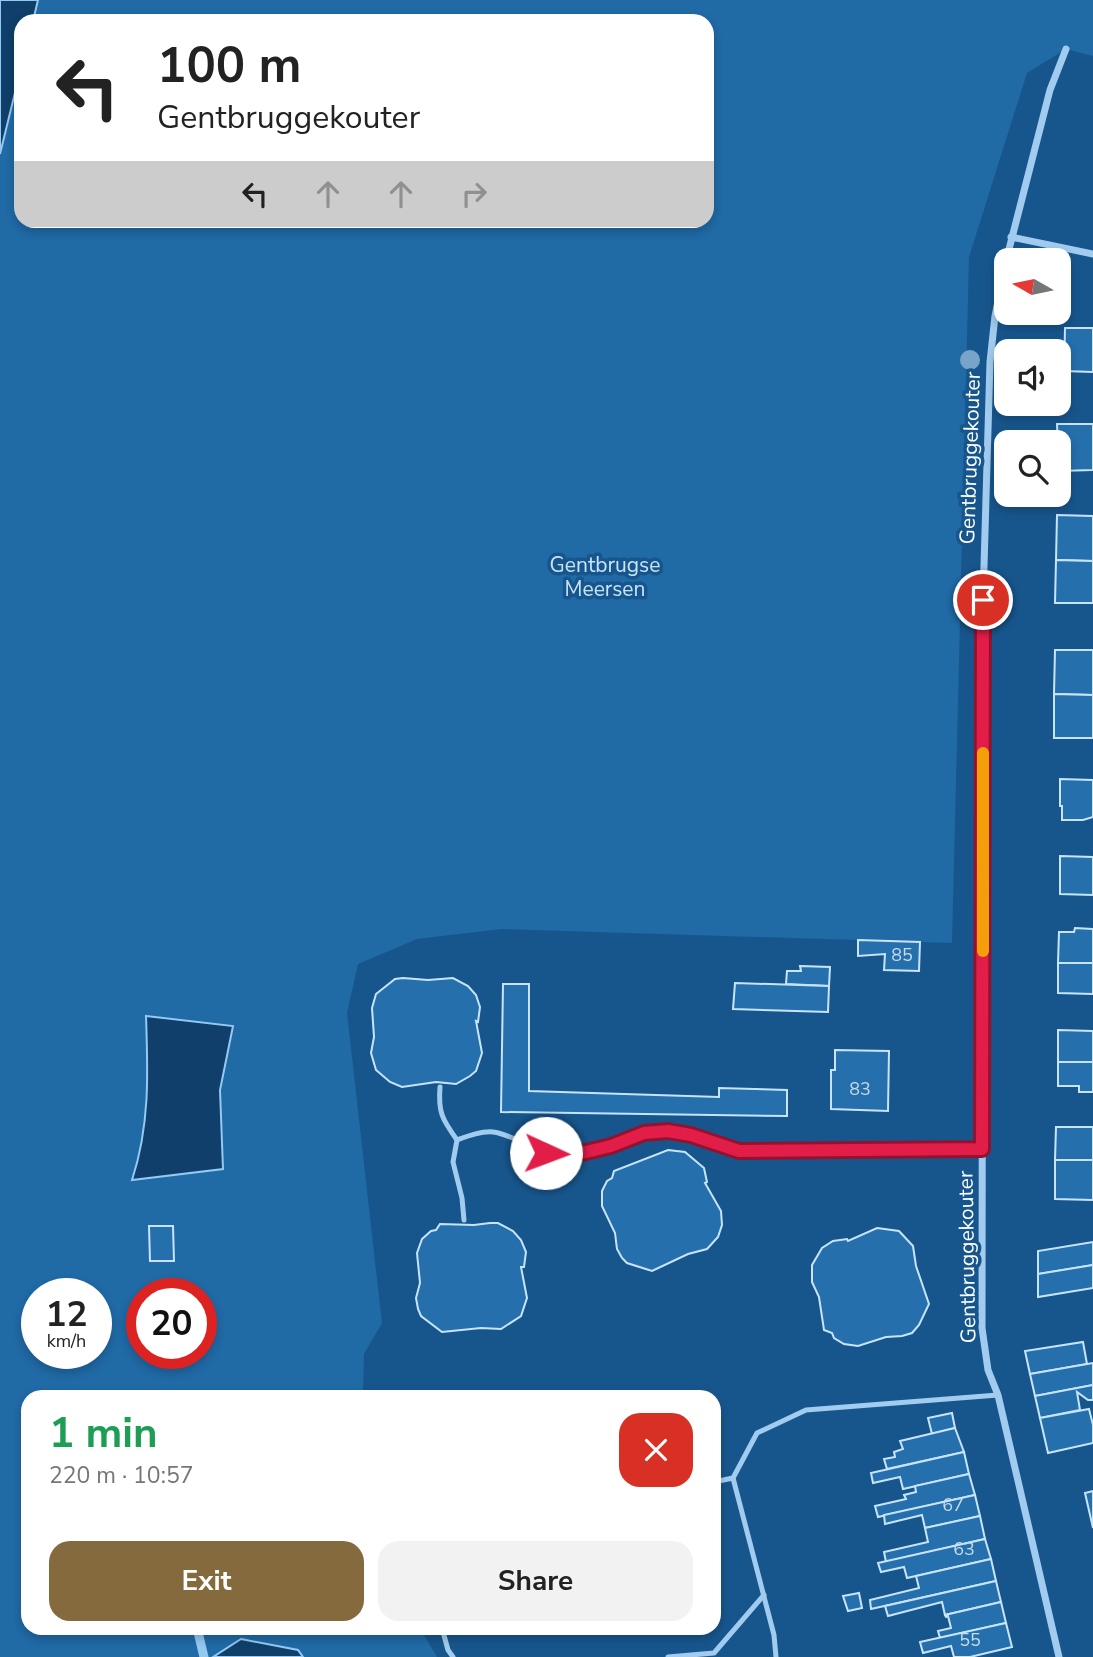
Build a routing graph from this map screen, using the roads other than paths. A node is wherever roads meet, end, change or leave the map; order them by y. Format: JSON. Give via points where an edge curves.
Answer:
{"nodes":[{"id":1,"x":1066,"y":49,"type":"dead end"},
{"id":2,"x":1011,"y":237,"type":"junction"},
{"id":3,"x":1009,"y":248,"type":"edge"},
{"id":4,"x":1093,"y":254,"type":"edge"},
{"id":5,"x":994,"y":325,"type":"edge"},
{"id":6,"x":440,"y":1087,"type":"dead end"},
{"id":7,"x":457,"y":1139,"type":"junction"},
{"id":8,"x":982,"y":1149,"type":"junction"},
{"id":9,"x":464,"y":1220,"type":"dead end"},
{"id":10,"x":998,"y":1395,"type":"junction"},
{"id":11,"x":733,"y":1478,"type":"junction"},
{"id":12,"x":721,"y":1481,"type":"edge"},
{"id":13,"x":764,"y":1595,"type":"junction"},
{"id":14,"x":444,"y":1635,"type":"edge"},
{"id":15,"x":453,"y":1657,"type":"edge"},
{"id":16,"x":668,"y":1657,"type":"edge"},
{"id":17,"x":776,"y":1657,"type":"edge"},
{"id":18,"x":1059,"y":1657,"type":"edge"}],
"edges":[{"from":1,"to":2,"type":"street","name":"Gentbruggekouter","via":[[1050,90]]},
{"from":2,"to":3,"type":"street","name":"Gentbruggekouter"},
{"from":2,"to":4,"type":"street"},
{"from":5,"to":8,"type":"street","name":"Gentbruggekouter","via":[[984,573]]},
{"from":6,"to":7,"type":"lane","via":[[440,1113]]},
{"from":7,"to":8,"type":"lane","via":[[494,1132],[546,1153],[569,1156],[644,1133],[668,1131],[739,1151]]},
{"from":7,"to":9,"type":"lane","via":[[453,1162]]},
{"from":8,"to":10,"type":"street","name":"Gentbruggekouter","via":[[982,1328],[988,1370]]},
{"from":10,"to":11,"type":"lane","via":[[806,1410],[757,1433]]},
{"from":10,"to":18,"type":"street","name":"Gentbruggekouter"},
{"from":11,"to":12,"type":"lane"},
{"from":11,"to":13,"type":"lane"},
{"from":13,"to":16,"type":"lane","via":[[714,1653]]},
{"from":13,"to":17,"type":"lane"},
{"from":14,"to":15,"type":"lane"}]}
